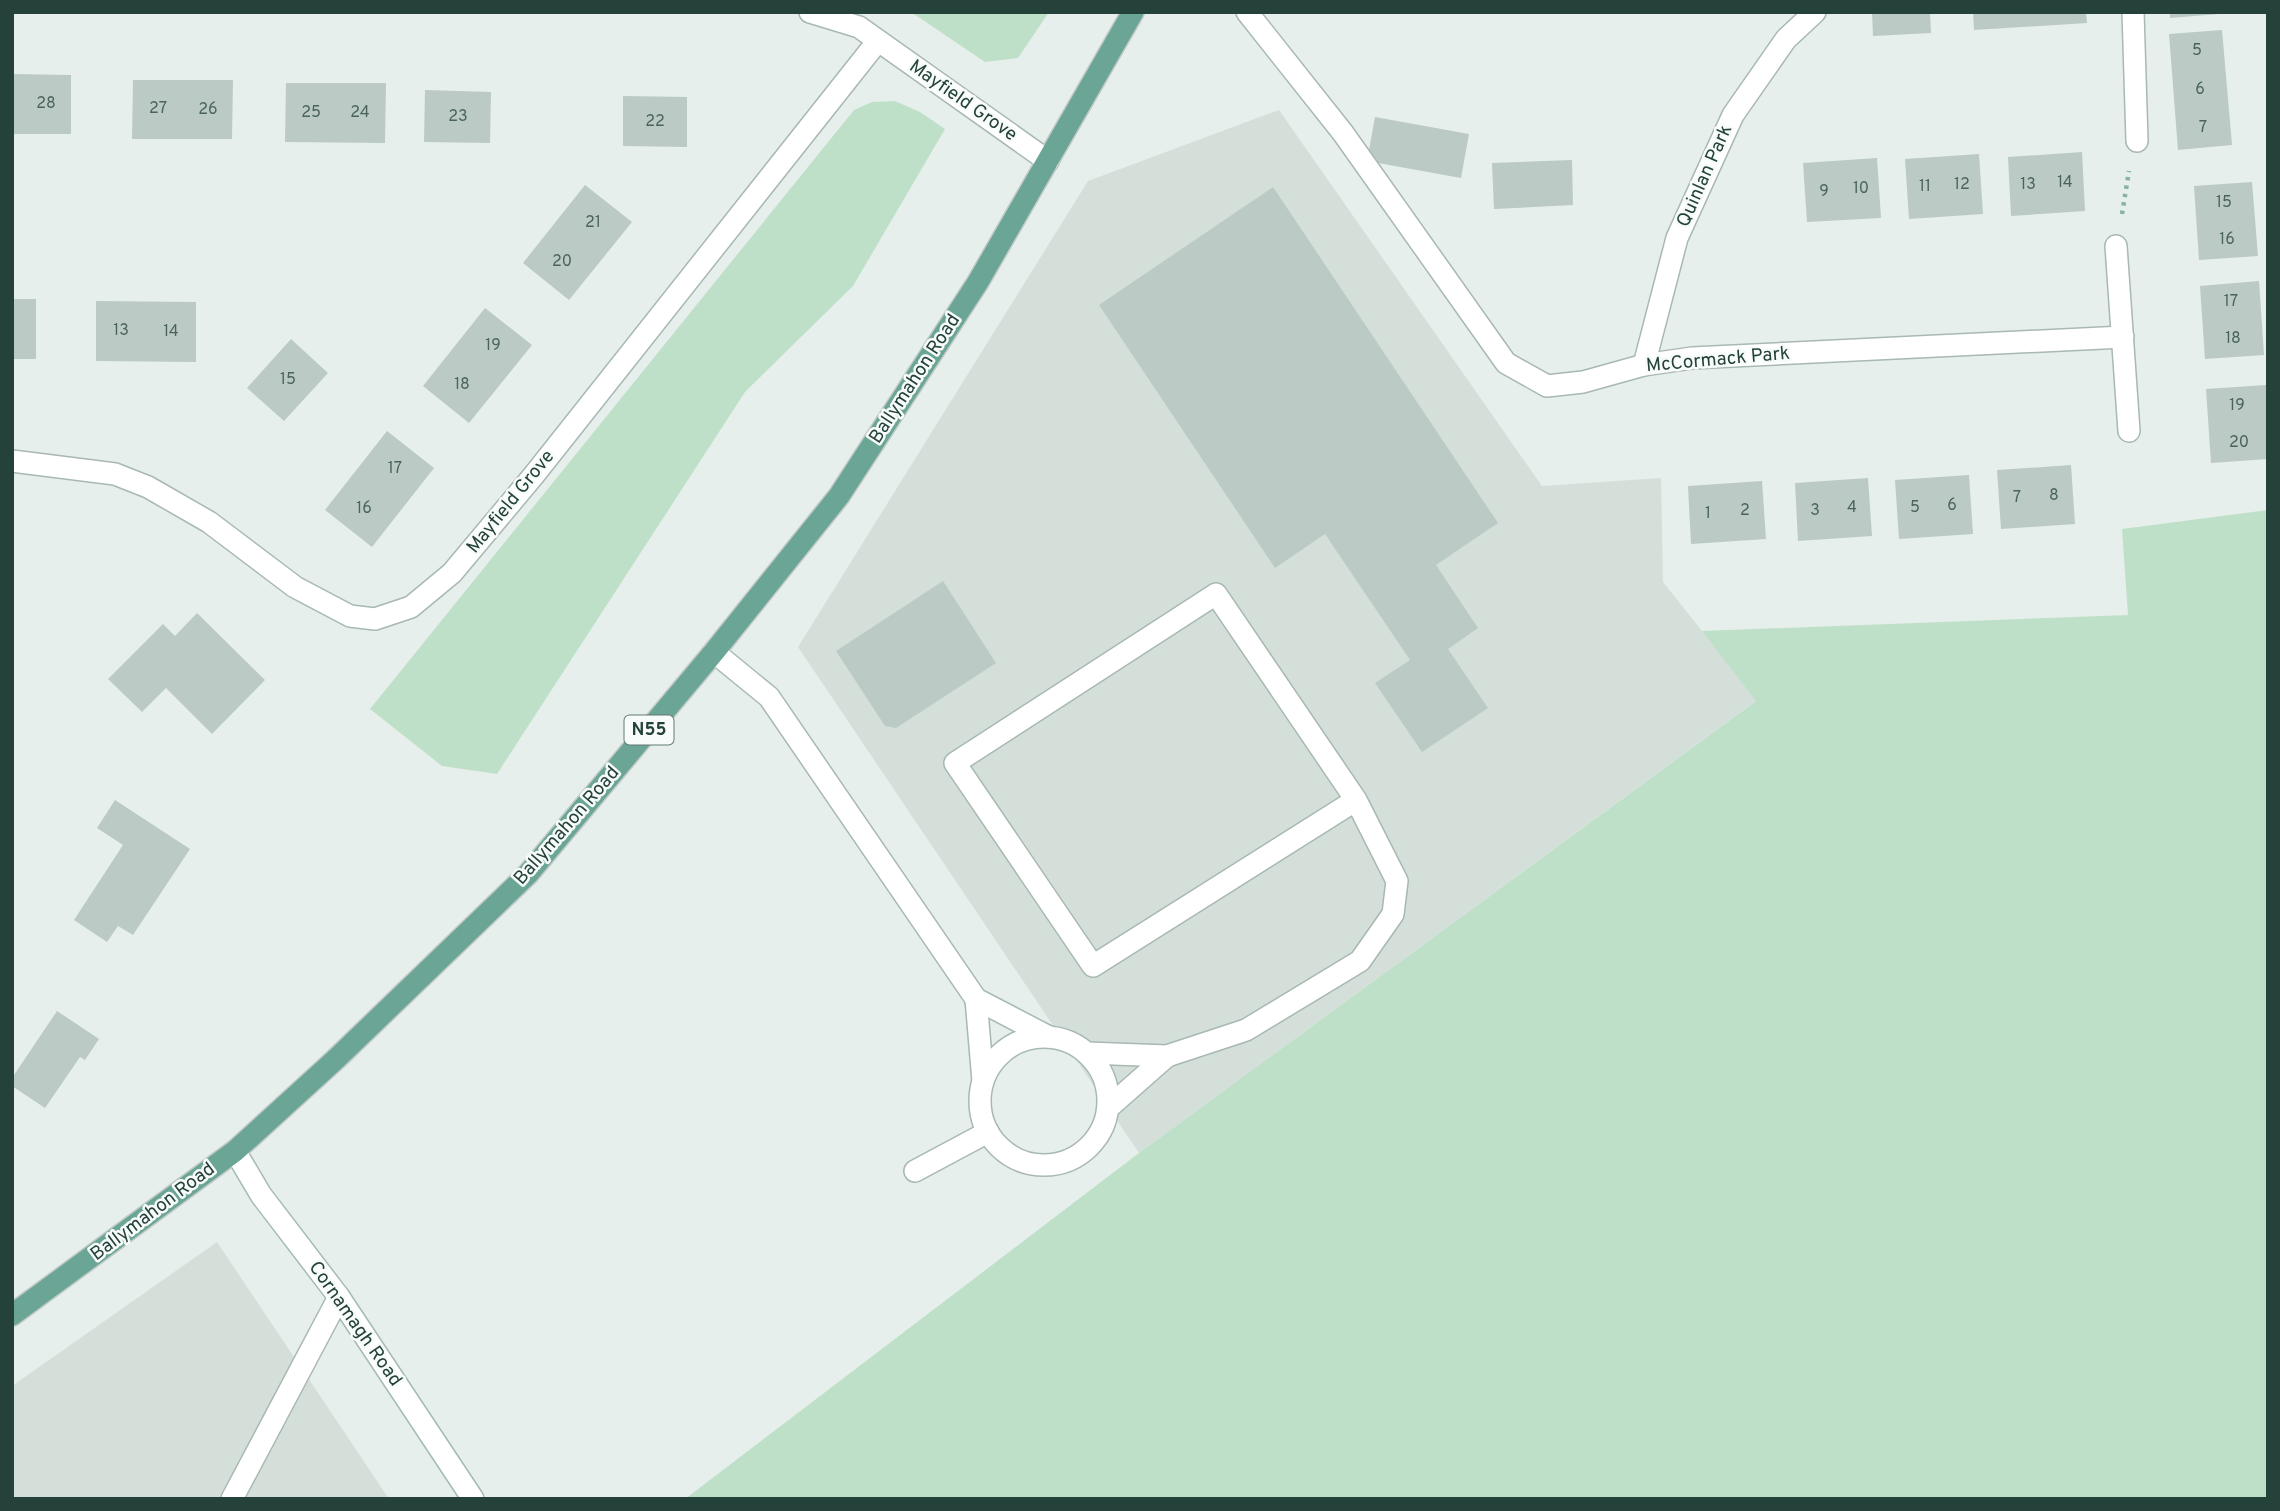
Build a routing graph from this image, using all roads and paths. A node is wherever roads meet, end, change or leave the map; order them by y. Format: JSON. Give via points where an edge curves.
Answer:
{"nodes":[{"id":1,"x":810,"y":12,"type":"edge"},
{"id":2,"x":1133,"y":12,"type":"edge"},
{"id":3,"x":1247,"y":12,"type":"edge"},
{"id":4,"x":1815,"y":12,"type":"edge"},
{"id":5,"x":2133,"y":12,"type":"edge"},
{"id":6,"x":877,"y":41,"type":"junction"},
{"id":7,"x":2137,"y":141,"type":"joint"},
{"id":8,"x":1048,"y":161,"type":"junction"},
{"id":9,"x":2116,"y":246,"type":"joint"},
{"id":10,"x":2123,"y":337,"type":"junction"},
{"id":11,"x":1644,"y":365,"type":"junction"},
{"id":12,"x":2129,"y":431,"type":"dead end"},
{"id":13,"x":12,"y":461,"type":"edge"},
{"id":14,"x":715,"y":652,"type":"junction"},
{"id":15,"x":1356,"y":800,"type":"junction"},
{"id":16,"x":976,"y":999,"type":"junction"},
{"id":17,"x":1049,"y":1037,"type":"junction"},
{"id":18,"x":1087,"y":1053,"type":"junction"},
{"id":19,"x":1167,"y":1056,"type":"junction"},
{"id":20,"x":983,"y":1081,"type":"junction"},
{"id":21,"x":1108,"y":1108,"type":"junction"},
{"id":22,"x":988,"y":1132,"type":"junction"},
{"id":23,"x":235,"y":1150,"type":"junction"},
{"id":24,"x":915,"y":1171,"type":"dead end"},
{"id":25,"x":339,"y":1297,"type":"junction"},
{"id":26,"x":12,"y":1315,"type":"edge"},
{"id":27,"x":232,"y":1499,"type":"edge"},
{"id":28,"x":473,"y":1499,"type":"edge"}],
"edges":[{"from":1,"to":6,"type":"street","name":"Mayfield Grove","via":[[846,21]]},
{"from":2,"to":8,"type":"main road","name":"Ballymahon Road","number":"N55"},
{"from":3,"to":11,"type":"street","name":"McCormack Park","via":[[1343,132],[1506,363],[1547,386],[1583,382]]},
{"from":4,"to":11,"type":"street","name":"Quinlan Park","via":[[1786,39],[1733,115],[1677,238]]},
{"from":5,"to":7,"type":"street"},
{"from":6,"to":8,"type":"street","name":"Mayfield Grove"},
{"from":6,"to":13,"type":"street","name":"Mayfield Grove","via":[[534,475],[452,573],[411,607],[375,619],[350,616],[295,587],[209,522],[148,487],[115,474]]},
{"from":7,"to":9,"type":"path"},
{"from":8,"to":14,"type":"main road","name":"Ballymahon Road","number":"N55","via":[[978,282],[839,496]]},
{"from":9,"to":10,"type":"street"},
{"from":10,"to":11,"type":"street","name":"McCormack Park","via":[[1692,358]]},
{"from":10,"to":12,"type":"street"},
{"from":14,"to":16,"type":"street","via":[[769,697]]},
{"from":14,"to":23,"type":"main road","name":"Ballymahon Road","number":"N55","via":[[528,874]]},
{"from":15,"to":15,"type":"street","via":[[1216,594],[955,763],[1093,966]]},
{"from":15,"to":19,"type":"street","via":[[1397,881],[1393,914],[1360,961],[1246,1030]]},
{"from":16,"to":17,"type":"street"},
{"from":16,"to":20,"type":"street"},
{"from":17,"to":18,"type":"street"},
{"from":17,"to":20,"type":"street","via":[[1010,1047],[993,1062]]},
{"from":18,"to":19,"type":"street"},
{"from":18,"to":21,"type":"street","via":[[1100,1068]]},
{"from":19,"to":21,"type":"street"},
{"from":20,"to":22,"type":"street","via":[[979,1102]]},
{"from":21,"to":22,"type":"street","via":[[1092,1145],[1054,1166],[1032,1165],[1011,1157]]},
{"from":22,"to":24,"type":"street"},
{"from":23,"to":25,"type":"street","name":"Cornamagh Road","via":[[261,1195]]},
{"from":23,"to":26,"type":"main road","name":"Ballymahon Road","number":"N55"},
{"from":25,"to":27,"type":"street"},
{"from":25,"to":28,"type":"street","name":"Cornamagh Road"}]}
